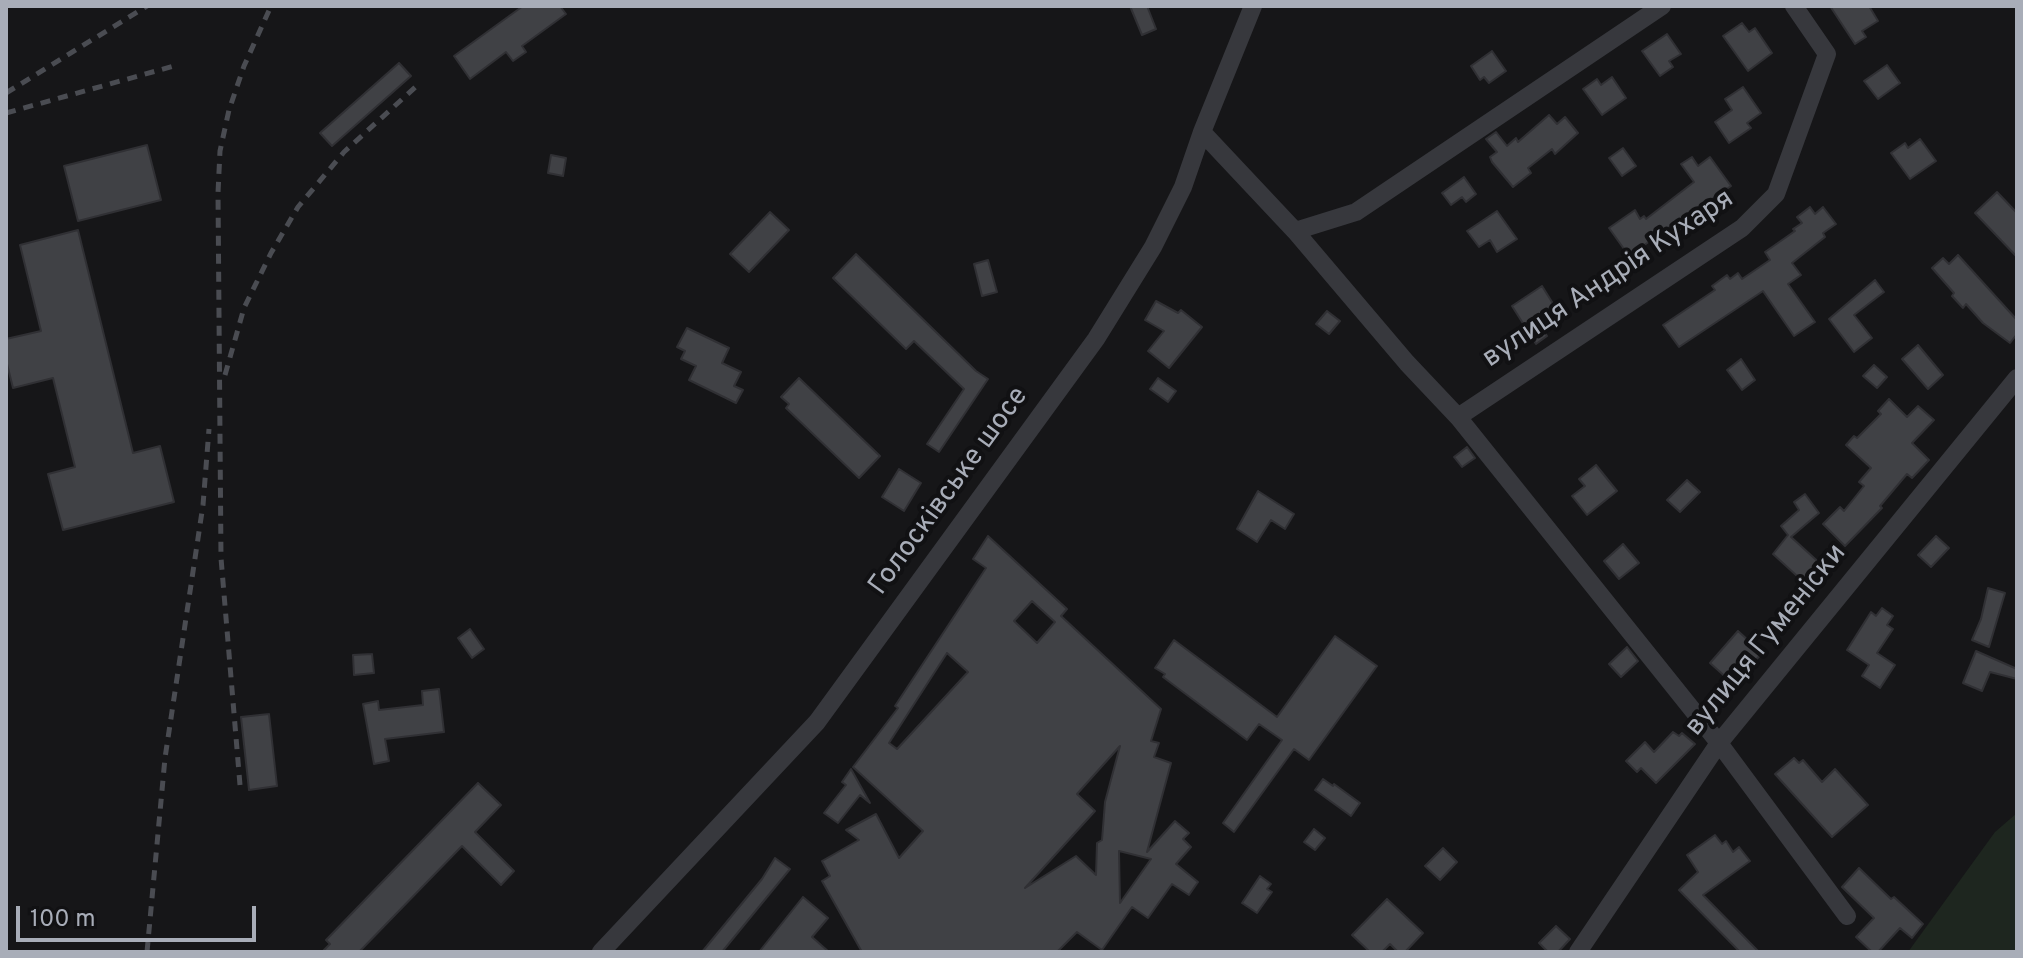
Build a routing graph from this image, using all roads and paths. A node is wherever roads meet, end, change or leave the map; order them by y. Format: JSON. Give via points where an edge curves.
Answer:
{"nodes":[{"id":1,"x":1253,"y":6,"type":"edge"},
{"id":2,"x":1662,"y":6,"type":"edge"},
{"id":3,"x":1794,"y":6,"type":"edge"},
{"id":4,"x":1202,"y":132,"type":"junction"},
{"id":5,"x":1295,"y":231,"type":"junction"},
{"id":6,"x":2017,"y":378,"type":"edge"},
{"id":7,"x":1458,"y":417,"type":"junction"},
{"id":8,"x":1719,"y":743,"type":"junction"},
{"id":9,"x":1847,"y":916,"type":"dead end"},
{"id":10,"x":601,"y":952,"type":"edge"},
{"id":11,"x":1578,"y":952,"type":"edge"}],
"edges":[{"from":1,"to":4,"type":"street","name":"Голосківське шосе"},
{"from":2,"to":5,"type":"street","via":[[1356,212]]},
{"from":3,"to":7,"type":"street","name":"вулиця Андрія Кухаря","via":[[1827,54],[1776,194],[1742,228]]},
{"from":4,"to":5,"type":"street"},
{"from":4,"to":10,"type":"street","name":"Голосківське шосе","via":[[1183,187],[1124,297],[853,675],[772,773]]},
{"from":5,"to":7,"type":"street"},
{"from":6,"to":8,"type":"street","name":"вулиця Гуменіски"},
{"from":7,"to":8,"type":"street"},
{"from":8,"to":9,"type":"street"},
{"from":8,"to":11,"type":"street","name":"вулиця Гуменіски"}]}
